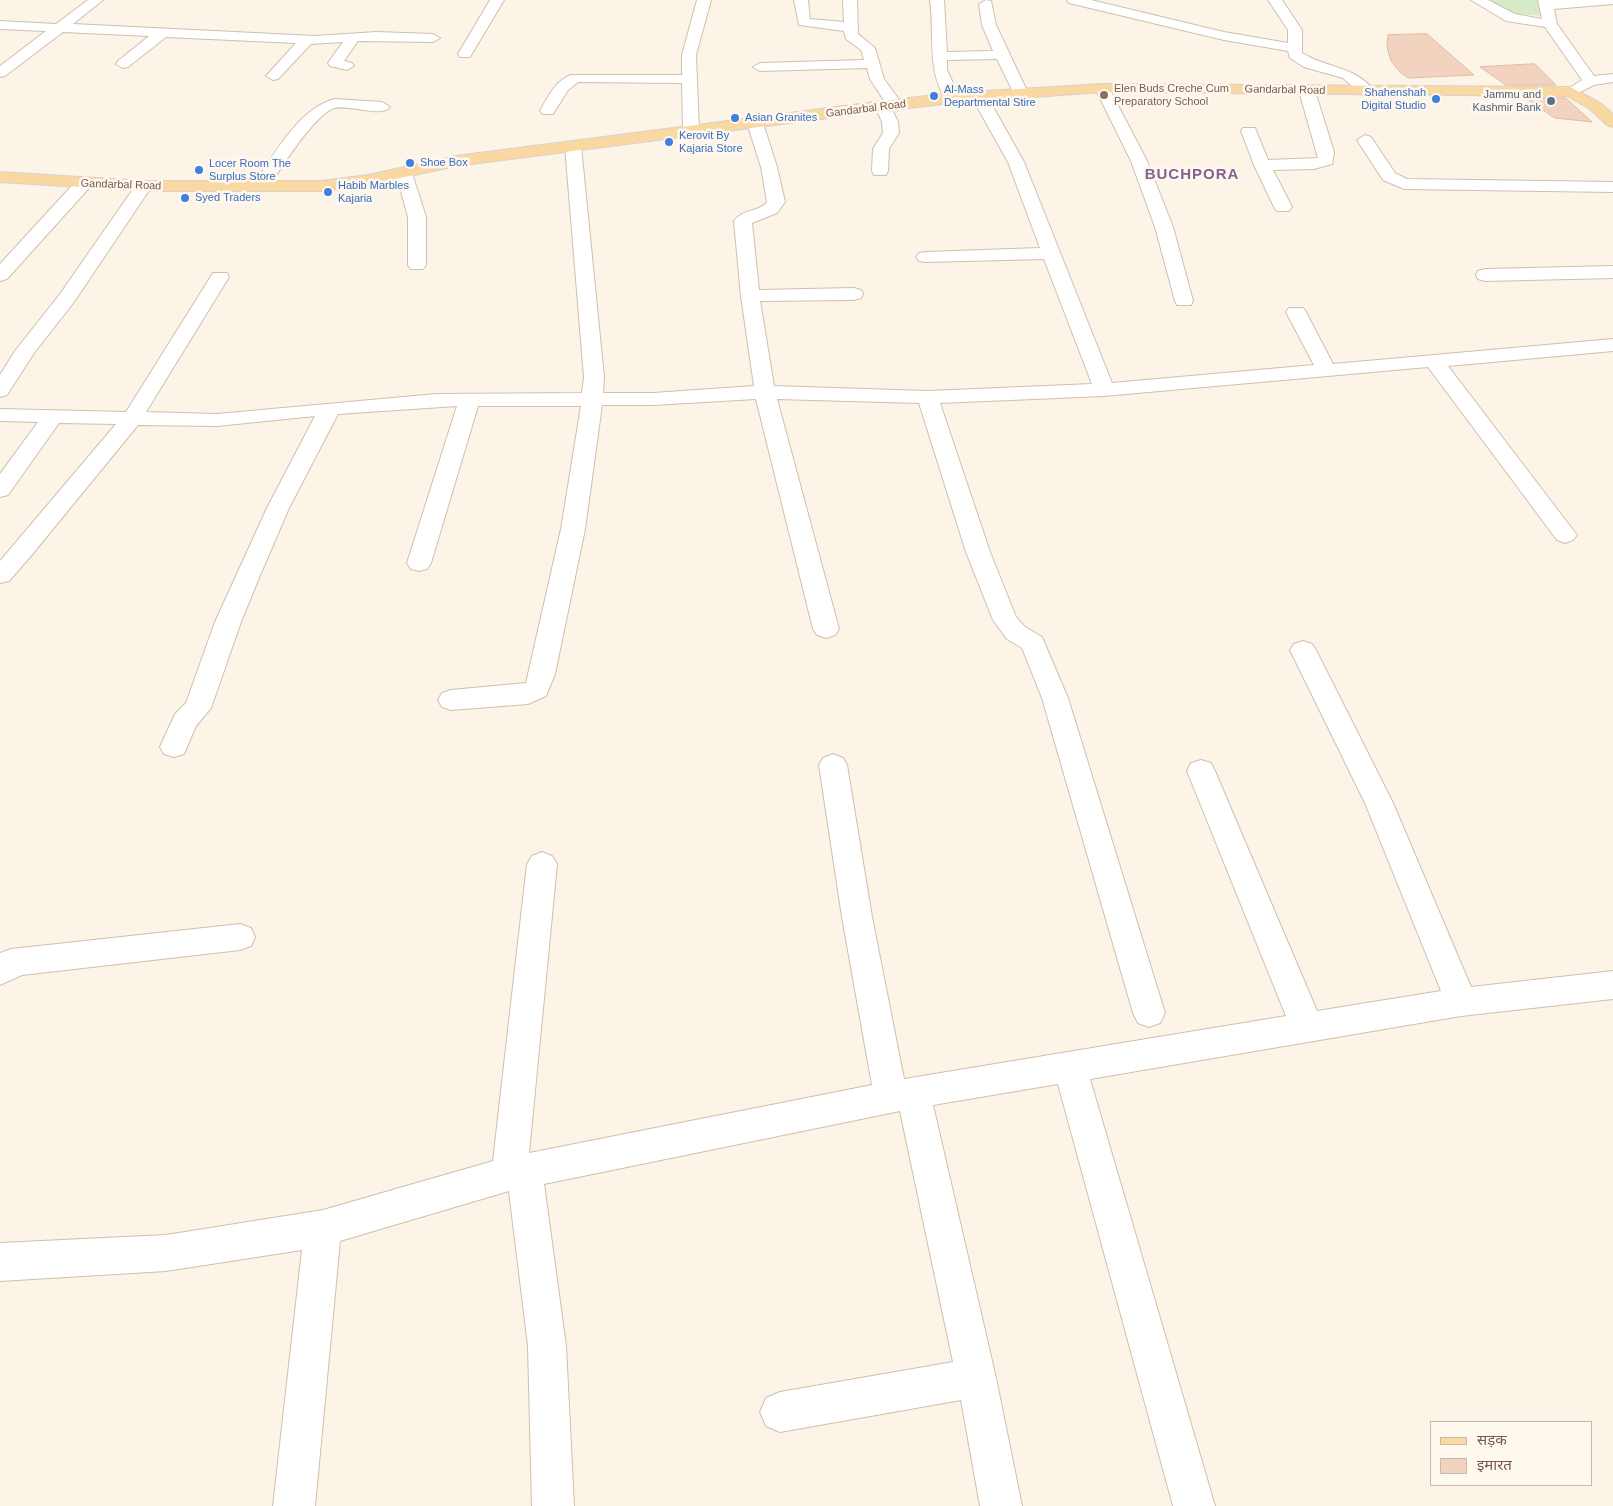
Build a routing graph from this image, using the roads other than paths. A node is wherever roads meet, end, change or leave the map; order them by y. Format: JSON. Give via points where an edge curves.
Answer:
{"nodes":[{"id":1,"x":96,"y":0,"type":"edge"},
{"id":2,"x":496,"y":0,"type":"edge"},
{"id":3,"x":704,"y":0,"type":"edge"},
{"id":4,"x":801,"y":0,"type":"edge"},
{"id":5,"x":850,"y":0,"type":"edge"},
{"id":6,"x":937,"y":0,"type":"edge"},
{"id":7,"x":1074,"y":0,"type":"edge"},
{"id":8,"x":1143,"y":0,"type":"edge"},
{"id":9,"x":1275,"y":0,"type":"edge"},
{"id":10,"x":1478,"y":0,"type":"edge"},
{"id":11,"x":1613,"y":0,"type":"edge"},
{"id":12,"x":1546,"y":3,"type":"edge"},
{"id":13,"x":986,"y":4,"type":"dead end"},
{"id":14,"x":1151,"y":19,"type":"junction"},
{"id":15,"x":1550,"y":24,"type":"junction"},
{"id":16,"x":0,"y":25,"type":"edge"},
{"id":17,"x":849,"y":27,"type":"junction"},
{"id":18,"x":59,"y":28,"type":"junction"},
{"id":19,"x":162,"y":33,"type":"junction"},
{"id":20,"x":433,"y":38,"type":"dead end"},
{"id":21,"x":352,"y":39,"type":"junction"},
{"id":22,"x":308,"y":40,"type":"junction"},
{"id":23,"x":1294,"y":48,"type":"junction"},
{"id":24,"x":465,"y":54,"type":"dead end"},
{"id":25,"x":1002,"y":55,"type":"junction"},
{"id":26,"x":939,"y":56,"type":"junction"},
{"id":27,"x":123,"y":64,"type":"dead end"},
{"id":28,"x":872,"y":64,"type":"junction"},
{"id":29,"x":347,"y":66,"type":"dead end"},
{"id":30,"x":760,"y":67,"type":"dead end"},
{"id":31,"x":0,"y":73,"type":"edge"},
{"id":32,"x":273,"y":76,"type":"dead end"},
{"id":33,"x":1613,"y":78,"type":"edge"},
{"id":34,"x":689,"y":79,"type":"junction"},
{"id":35,"x":1590,"y":81,"type":"junction"},
{"id":36,"x":1102,"y":88,"type":"junction"},
{"id":37,"x":1307,"y":91,"type":"junction"},
{"id":38,"x":1366,"y":91,"type":"junction"},
{"id":39,"x":1570,"y":92,"type":"junction"},
{"id":40,"x":1020,"y":93,"type":"junction"},
{"id":41,"x":979,"y":96,"type":"junction"},
{"id":42,"x":952,"y":98,"type":"junction"},
{"id":43,"x":889,"y":106,"type":"junction"},
{"id":44,"x":382,"y":107,"type":"dead end"},
{"id":45,"x":548,"y":111,"type":"dead end"},
{"id":46,"x":755,"y":122,"type":"junction"},
{"id":47,"x":1613,"y":122,"type":"edge"},
{"id":48,"x":691,"y":131,"type":"junction"},
{"id":49,"x":1249,"y":131,"type":"dead end"},
{"id":50,"x":1365,"y":140,"type":"dead end"},
{"id":51,"x":573,"y":146,"type":"junction"},
{"id":52,"x":1262,"y":165,"type":"junction"},
{"id":53,"x":880,"y":171,"type":"dead end"},
{"id":54,"x":404,"y":173,"type":"junction"},
{"id":55,"x":0,"y":177,"type":"edge"},
{"id":56,"x":84,"y":183,"type":"junction"},
{"id":57,"x":144,"y":186,"type":"junction"},
{"id":58,"x":1613,"y":187,"type":"edge"},
{"id":59,"x":260,"y":188,"type":"junction"},
{"id":60,"x":1283,"y":207,"type":"dead end"},
{"id":61,"x":1052,"y":253,"type":"junction"},
{"id":62,"x":925,"y":257,"type":"dead end"},
{"id":63,"x":417,"y":265,"type":"dead end"},
{"id":64,"x":1613,"y":272,"type":"edge"},
{"id":65,"x":0,"y":275,"type":"edge"},
{"id":66,"x":1485,"y":275,"type":"dead end"},
{"id":67,"x":220,"y":277,"type":"dead end"},
{"id":68,"x":854,"y":294,"type":"dead end"},
{"id":69,"x":750,"y":296,"type":"junction"},
{"id":70,"x":1184,"y":301,"type":"dead end"},
{"id":71,"x":1296,"y":312,"type":"dead end"},
{"id":72,"x":1613,"y":345,"type":"edge"},
{"id":73,"x":1433,"y":360,"type":"junction"},
{"id":74,"x":1326,"y":370,"type":"junction"},
{"id":75,"x":1104,"y":390,"type":"junction"},
{"id":76,"x":0,"y":391,"type":"edge"},
{"id":77,"x":765,"y":392,"type":"junction"},
{"id":78,"x":928,"y":397,"type":"junction"},
{"id":79,"x":470,"y":399,"type":"junction"},
{"id":80,"x":591,"y":400,"type":"junction"},
{"id":81,"x":330,"y":408,"type":"junction"},
{"id":82,"x":0,"y":415,"type":"edge"},
{"id":83,"x":53,"y":416,"type":"junction"},
{"id":84,"x":132,"y":418,"type":"junction"},
{"id":85,"x":0,"y":490,"type":"edge"},
{"id":86,"x":1565,"y":535,"type":"dead end"},
{"id":87,"x":419,"y":563,"type":"dead end"},
{"id":88,"x":0,"y":575,"type":"edge"},
{"id":89,"x":826,"y":628,"type":"dead end"},
{"id":90,"x":1303,"y":650,"type":"dead end"},
{"id":91,"x":451,"y":700,"type":"dead end"},
{"id":92,"x":174,"y":747,"type":"dead end"},
{"id":93,"x":833,"y":764,"type":"dead end"},
{"id":94,"x":1201,"y":771,"type":"dead end"},
{"id":95,"x":542,"y":864,"type":"dead end"},
{"id":96,"x":240,"y":937,"type":"dead end"},
{"id":97,"x":0,"y":971,"type":"edge"},
{"id":98,"x":1613,"y":985,"type":"edge"},
{"id":99,"x":1460,"y":1002,"type":"junction"},
{"id":100,"x":1149,"y":1013,"type":"dead end"},
{"id":101,"x":1307,"y":1027,"type":"junction"},
{"id":102,"x":1070,"y":1066,"type":"junction"},
{"id":103,"x":902,"y":1095,"type":"junction"},
{"id":104,"x":517,"y":1173,"type":"junction"},
{"id":105,"x":323,"y":1228,"type":"junction"},
{"id":106,"x":0,"y":1262,"type":"edge"},
{"id":107,"x":976,"y":1378,"type":"junction"},
{"id":108,"x":780,"y":1412,"type":"dead end"},
{"id":109,"x":294,"y":1506,"type":"edge"},
{"id":110,"x":553,"y":1506,"type":"edge"},
{"id":111,"x":1001,"y":1506,"type":"edge"},
{"id":112,"x":1194,"y":1506,"type":"edge"}],
"edges":[{"from":1,"to":18,"type":"street"},
{"from":2,"to":24,"type":"street"},
{"from":3,"to":34,"type":"street","via":[[689,55]]},
{"from":4,"to":17,"type":"street","via":[[804,22]]},
{"from":5,"to":17,"type":"street"},
{"from":6,"to":26,"type":"street"},
{"from":7,"to":14,"type":"street"},
{"from":8,"to":14,"type":"street"},
{"from":9,"to":23,"type":"street","via":[[1295,30]]},
{"from":10,"to":15,"type":"street","via":[[1511,18]]},
{"from":11,"to":12,"type":"street"},
{"from":12,"to":15,"type":"street"},
{"from":13,"to":25,"type":"street","via":[[989,25]]},
{"from":14,"to":23,"type":"street"},
{"from":15,"to":35,"type":"street"},
{"from":16,"to":18,"type":"street"},
{"from":17,"to":28,"type":"street","via":[[853,39],[868,48]]},
{"from":18,"to":19,"type":"street"},
{"from":18,"to":31,"type":"street"},
{"from":19,"to":22,"type":"street"},
{"from":19,"to":27,"type":"street"},
{"from":20,"to":21,"type":"street","via":[[376,36]]},
{"from":21,"to":22,"type":"street"},
{"from":21,"to":29,"type":"street","via":[[334,63]]},
{"from":22,"to":32,"type":"street"},
{"from":23,"to":38,"type":"street","via":[[1300,60],[1348,75]]},
{"from":25,"to":26,"type":"street"},
{"from":25,"to":40,"type":"street"},
{"from":26,"to":42,"type":"street","via":[[940,70]]},
{"from":28,"to":30,"type":"street"},
{"from":28,"to":43,"type":"street"},
{"from":33,"to":35,"type":"street","name":"Gandarbal Road"},
{"from":34,"to":45,"type":"street","via":[[571,79]]},
{"from":34,"to":48,"type":"street"},
{"from":35,"to":39,"type":"street","name":"Gandarbal Road"},
{"from":36,"to":37,"type":"main road","name":"Gandarbal Road"},
{"from":36,"to":40,"type":"main road","name":"Gandarbal Road"},
{"from":36,"to":70,"type":"street","via":[[1139,161],[1164,227]]},
{"from":37,"to":38,"type":"main road","name":"Gandarbal Road"},
{"from":37,"to":52,"type":"street","via":[[1326,152],[1326,162]]},
{"from":38,"to":39,"type":"main road","name":"Gandarbal Road"},
{"from":39,"to":47,"type":"main road","via":[[1596,106]]},
{"from":40,"to":41,"type":"main road","name":"Gandarbal Road"},
{"from":41,"to":42,"type":"main road","name":"Gandarbal Road"},
{"from":41,"to":61,"type":"street","via":[[1016,162]]},
{"from":42,"to":43,"type":"main road","name":"Gandarbal Road"},
{"from":43,"to":46,"type":"main road","name":"Gandarbal Road"},
{"from":43,"to":53,"type":"street","via":[[891,133],[881,149]]},
{"from":44,"to":59,"type":"street","via":[[327,106],[299,133]]},
{"from":46,"to":48,"type":"main road","name":"Gandarbal Road"},
{"from":46,"to":69,"type":"street","via":[[776,202],[770,210],[743,221]]},
{"from":48,"to":51,"type":"main road","name":"Gandarbal Road"},
{"from":49,"to":52,"type":"street"},
{"from":50,"to":58,"type":"street","via":[[1390,176],[1404,184]]},
{"from":51,"to":54,"type":"main road","name":"Gandarbal Road","via":[[456,162]]},
{"from":51,"to":80,"type":"street","via":[[594,377]]},
{"from":52,"to":60,"type":"street"},
{"from":54,"to":59,"type":"main road","name":"Gandarbal Road","via":[[322,186]]},
{"from":54,"to":63,"type":"street","via":[[417,217]]},
{"from":55,"to":56,"type":"main road","name":"Gandarbal Road"},
{"from":56,"to":57,"type":"main road","name":"Gandarbal Road"},
{"from":56,"to":65,"type":"street"},
{"from":57,"to":59,"type":"main road","name":"Gandarbal Road"},
{"from":57,"to":76,"type":"street","via":[[67,298],[25,351]]},
{"from":61,"to":62,"type":"street"},
{"from":61,"to":75,"type":"street"},
{"from":64,"to":66,"type":"street"},
{"from":67,"to":84,"type":"street"},
{"from":68,"to":69,"type":"street"},
{"from":69,"to":77,"type":"street"},
{"from":71,"to":74,"type":"street"},
{"from":72,"to":73,"type":"street"},
{"from":73,"to":74,"type":"street"},
{"from":73,"to":86,"type":"street"},
{"from":74,"to":75,"type":"street"},
{"from":75,"to":78,"type":"street"},
{"from":77,"to":78,"type":"street"},
{"from":77,"to":80,"type":"street"},
{"from":77,"to":89,"type":"street"},
{"from":78,"to":100,"type":"street","via":[[978,552],[1005,620],[1016,633],[1033,643],[1056,698]]},
{"from":79,"to":80,"type":"street"},
{"from":79,"to":81,"type":"street"},
{"from":79,"to":87,"type":"street"},
{"from":80,"to":91,"type":"street","via":[[573,529],[537,689],[523,695]]},
{"from":81,"to":84,"type":"street","via":[[233,419]]},
{"from":81,"to":92,"type":"street","via":[[278,508],[249,573],[198,708],[185,721]]},
{"from":82,"to":83,"type":"street"},
{"from":83,"to":84,"type":"street"},
{"from":83,"to":85,"type":"street"},
{"from":84,"to":88,"type":"street"},
{"from":90,"to":99,"type":"street","via":[[1379,803]]},
{"from":93,"to":103,"type":"street","via":[[857,917]]},
{"from":94,"to":101,"type":"street"},
{"from":95,"to":104,"type":"street"},
{"from":96,"to":97,"type":"street","via":[[22,962]]},
{"from":98,"to":99,"type":"street"},
{"from":99,"to":101,"type":"street"},
{"from":101,"to":102,"type":"street"},
{"from":102,"to":103,"type":"street"},
{"from":102,"to":112,"type":"street"},
{"from":103,"to":104,"type":"street"},
{"from":103,"to":107,"type":"street"},
{"from":104,"to":105,"type":"street"},
{"from":104,"to":110,"type":"street","via":[[547,1346]]},
{"from":105,"to":106,"type":"street","via":[[166,1253]]},
{"from":105,"to":109,"type":"street"},
{"from":107,"to":108,"type":"street"},
{"from":107,"to":111,"type":"street"}]}
